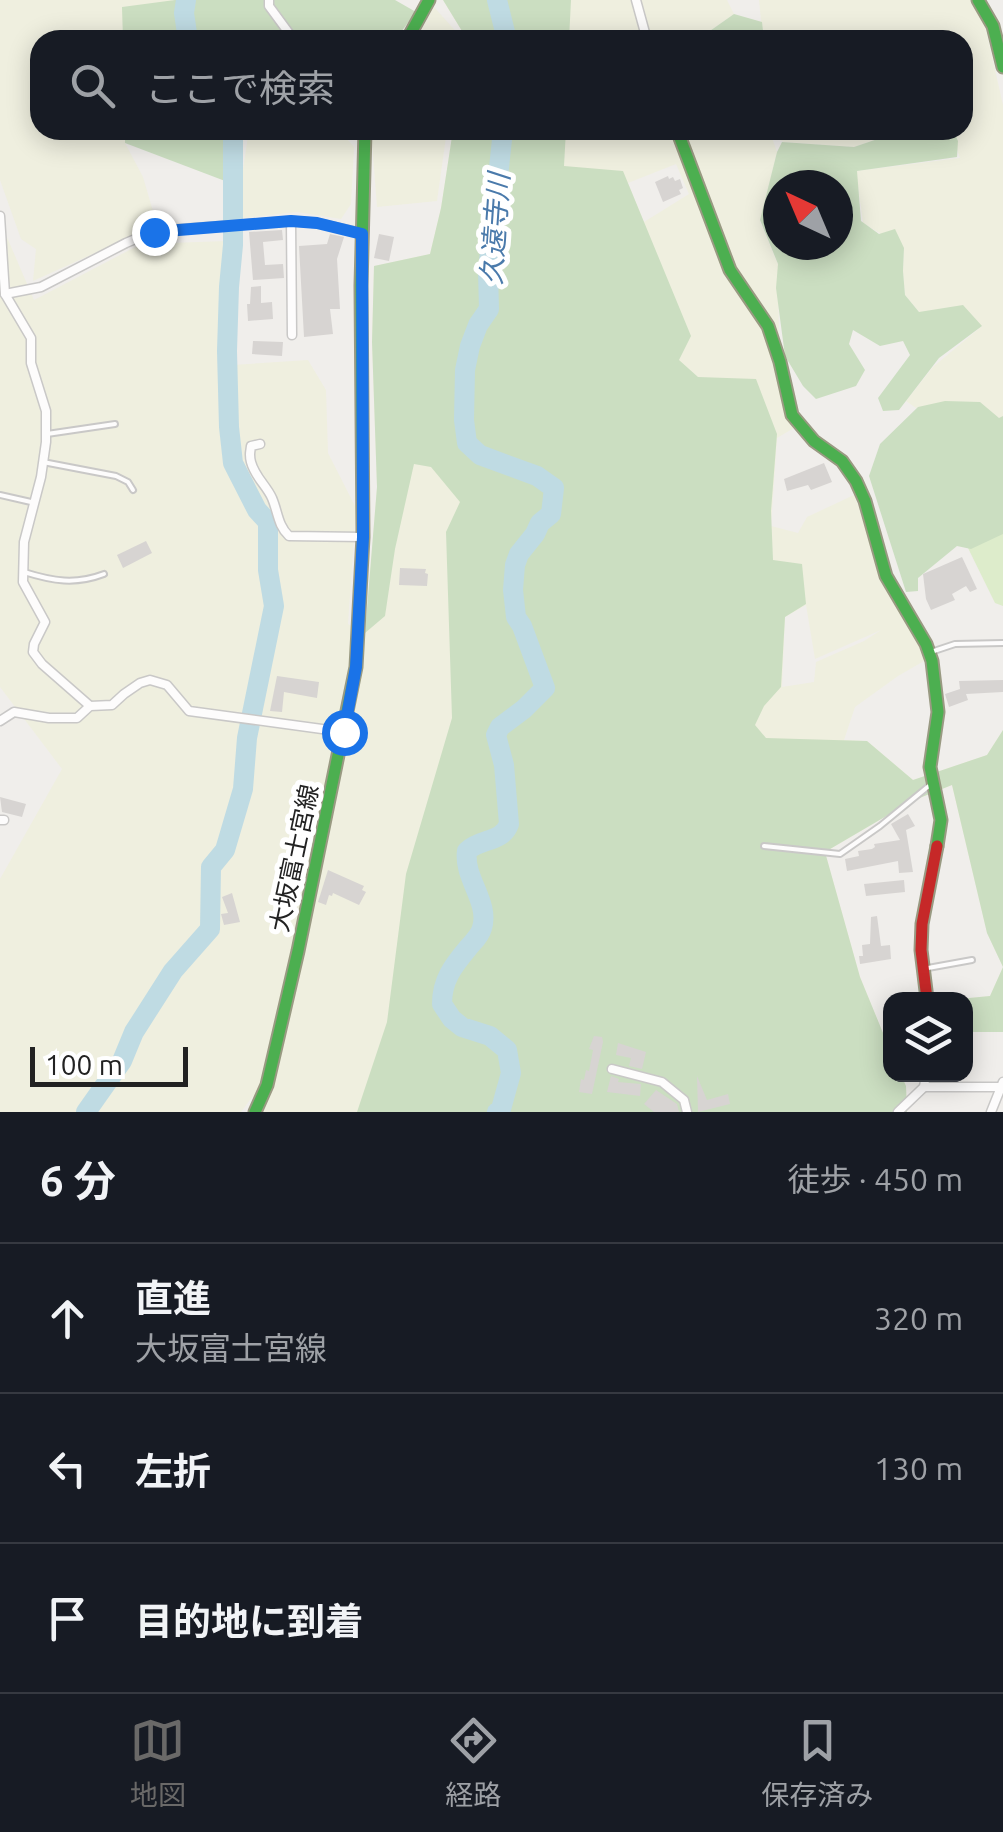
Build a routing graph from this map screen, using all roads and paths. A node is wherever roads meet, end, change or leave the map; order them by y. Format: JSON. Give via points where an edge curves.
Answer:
{"nodes":[{"id":1,"x":269,"y":0,"type":"edge"},
{"id":2,"x":428,"y":0,"type":"edge"},
{"id":3,"x":636,"y":0,"type":"edge"},
{"id":4,"x":978,"y":0,"type":"edge"},
{"id":5,"x":287,"y":30,"type":"edge"},
{"id":6,"x":412,"y":30,"type":"edge"},
{"id":7,"x":645,"y":30,"type":"edge"},
{"id":8,"x":1003,"y":67,"type":"edge"},
{"id":9,"x":365,"y":140,"type":"edge"},
{"id":10,"x":681,"y":140,"type":"edge"},
{"id":11,"x":0,"y":216,"type":"edge"},
{"id":12,"x":291,"y":221,"type":"junction"},
{"id":13,"x":362,"y":234,"type":"junction"},
{"id":14,"x":4,"y":294,"type":"junction"},
{"id":15,"x":292,"y":334,"type":"dead end"},
{"id":16,"x":115,"y":424,"type":"dead end"},
{"id":17,"x":47,"y":434,"type":"junction"},
{"id":18,"x":260,"y":444,"type":"dead end"},
{"id":19,"x":43,"y":462,"type":"junction"},
{"id":20,"x":133,"y":490,"type":"dead end"},
{"id":21,"x":0,"y":495,"type":"edge"},
{"id":22,"x":36,"y":503,"type":"junction"},
{"id":23,"x":363,"y":537,"type":"junction"},
{"id":24,"x":24,"y":572,"type":"junction"},
{"id":25,"x":104,"y":574,"type":"dead end"},
{"id":26,"x":1003,"y":643,"type":"edge"},
{"id":27,"x":929,"y":652,"type":"junction"},
{"id":28,"x":90,"y":706,"type":"junction"},
{"id":29,"x":0,"y":721,"type":"edge"},
{"id":30,"x":344,"y":732,"type":"junction"},
{"id":31,"x":934,"y":781,"type":"junction"},
{"id":32,"x":764,"y":846,"type":"dead end"},
{"id":33,"x":972,"y":960,"type":"dead end"},
{"id":34,"x":924,"y":969,"type":"junction"},
{"id":35,"x":926,"y":992,"type":"edge"},
{"id":36,"x":612,"y":1069,"type":"dead end"},
{"id":37,"x":925,"y":1082,"type":"edge"},
{"id":38,"x":1002,"y":1085,"type":"edge"},
{"id":39,"x":924,"y":1087,"type":"junction"},
{"id":40,"x":255,"y":1112,"type":"edge"},
{"id":41,"x":686,"y":1112,"type":"edge"},
{"id":42,"x":898,"y":1112,"type":"edge"},
{"id":43,"x":991,"y":1112,"type":"edge"}],
"edges":[{"from":1,"to":5,"type":"street"},
{"from":2,"to":6,"type":"main road"},
{"from":3,"to":7,"type":"street"},
{"from":4,"to":8,"type":"main road","via":[[994,26]]},
{"from":9,"to":13,"type":"main road","name":"大坂富士宮線"},
{"from":10,"to":27,"type":"main road","via":[[730,270],[768,326],[792,415],[856,481],[886,576]]},
{"from":11,"to":14,"type":"street"},
{"from":12,"to":13,"type":"street"},
{"from":12,"to":14,"type":"street","via":[[154,232],[41,287]]},
{"from":12,"to":15,"type":"street"},
{"from":13,"to":23,"type":"main road","name":"大坂富士宮線"},
{"from":14,"to":17,"type":"street","via":[[31,338]]},
{"from":16,"to":17,"type":"lane"},
{"from":17,"to":19,"type":"street"},
{"from":18,"to":23,"type":"street","via":[[251,446],[252,465],[289,536]]},
{"from":19,"to":20,"type":"lane","via":[[116,476]]},
{"from":19,"to":22,"type":"street"},
{"from":21,"to":22,"type":"lane"},
{"from":22,"to":24,"type":"street","via":[[24,542]]},
{"from":23,"to":30,"type":"main road","name":"大坂富士宮線","via":[[356,667]]},
{"from":24,"to":25,"type":"lane","via":[[53,582]]},
{"from":24,"to":28,"type":"street","via":[[45,622],[33,652]]},
{"from":26,"to":27,"type":"lane"},
{"from":27,"to":31,"type":"main road","via":[[938,712]]},
{"from":28,"to":29,"type":"street","via":[[77,718],[14,712]]},
{"from":28,"to":30,"type":"street","via":[[112,705],[150,680],[167,684],[189,711]]},
{"from":30,"to":40,"type":"main road","name":"大坂富士宮線","via":[[267,1085]]},
{"from":31,"to":32,"type":"lane","via":[[840,854]]},
{"from":31,"to":34,"type":"main road","via":[[941,820],[922,924]]},
{"from":33,"to":34,"type":"lane"},
{"from":34,"to":35,"type":"main road"},
{"from":36,"to":41,"type":"street","via":[[662,1082],[684,1100]]},
{"from":37,"to":39,"type":"street"},
{"from":38,"to":39,"type":"street"},
{"from":38,"to":43,"type":"street"},
{"from":39,"to":42,"type":"street"}]}
